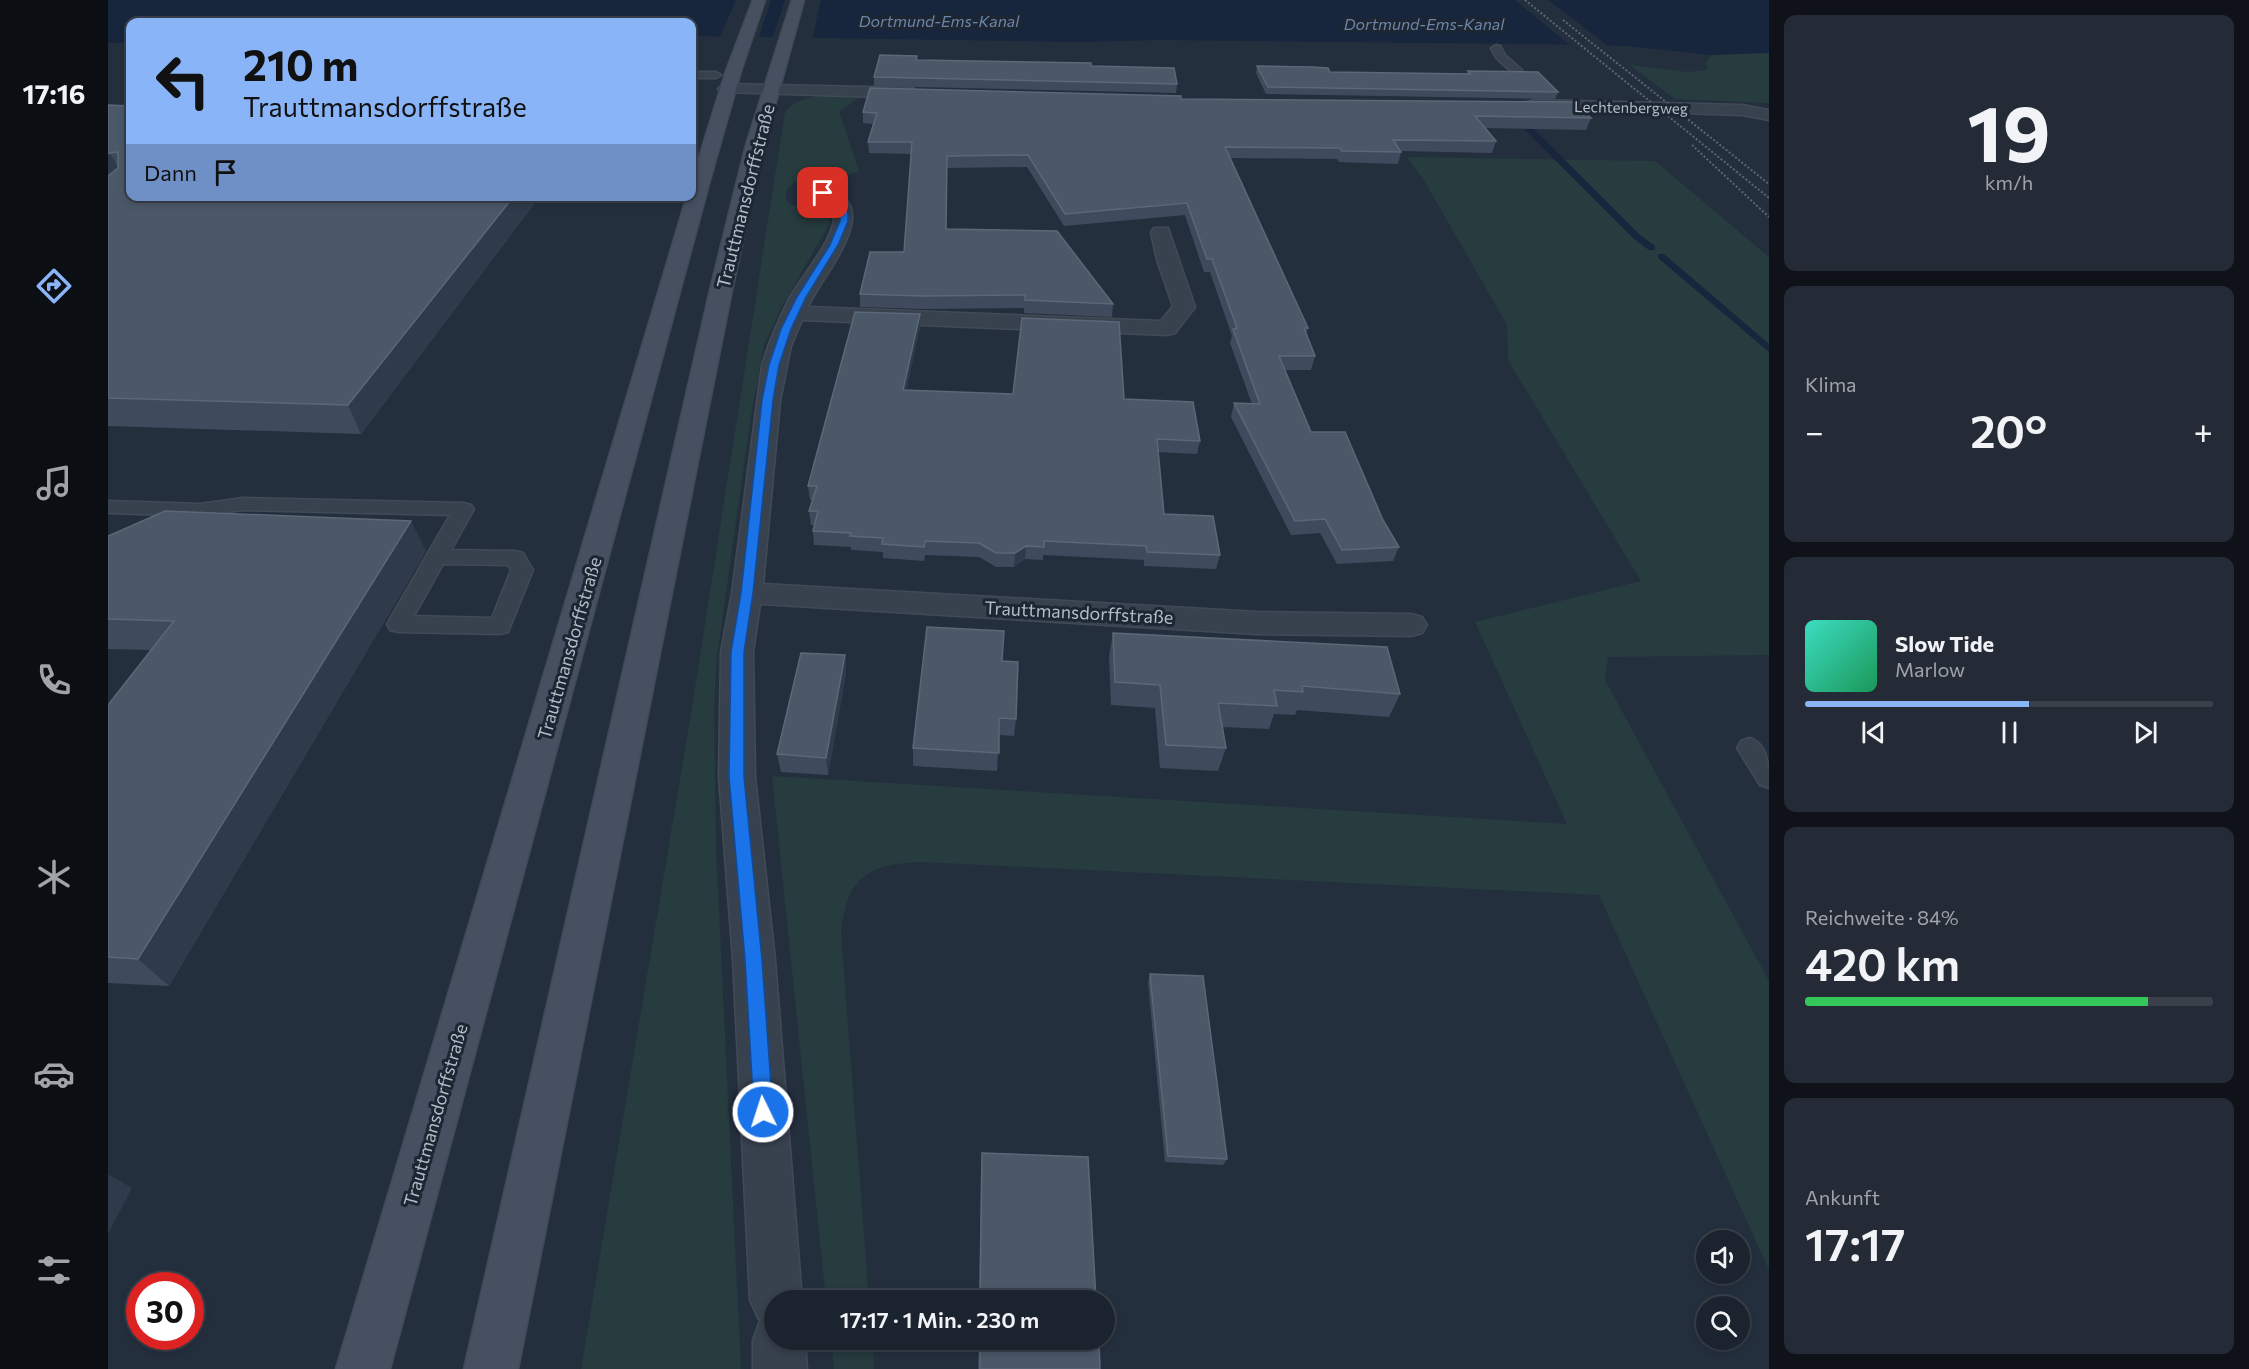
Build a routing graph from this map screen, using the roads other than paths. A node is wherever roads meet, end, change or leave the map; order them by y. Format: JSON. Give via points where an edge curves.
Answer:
{"nodes":[{"id":1,"x":759,"y":0,"type":"edge"},
{"id":2,"x":798,"y":0,"type":"edge"},
{"id":3,"x":1496,"y":48,"type":"dead end"},
{"id":4,"x":1518,"y":72,"type":"edge"},
{"id":5,"x":696,"y":76,"type":"edge"},
{"id":6,"x":721,"y":82,"type":"junction"},
{"id":7,"x":772,"y":89,"type":"junction"},
{"id":8,"x":931,"y":93,"type":"edge"},
{"id":9,"x":1513,"y":105,"type":"edge"},
{"id":10,"x":1766,"y":113,"type":"edge"},
{"id":11,"x":696,"y":175,"type":"edge"},
{"id":12,"x":823,"y":193,"type":"dead end"},
{"id":13,"x":689,"y":201,"type":"edge"},
{"id":14,"x":1161,"y":232,"type":"dead end"},
{"id":15,"x":794,"y":313,"type":"junction"},
{"id":16,"x":108,"y":507,"type":"edge"},
{"id":17,"x":437,"y":557,"type":"junction"},
{"id":18,"x":747,"y":593,"type":"junction"},
{"id":19,"x":1411,"y":624,"type":"dead end"},
{"id":20,"x":1750,"y":748,"type":"dead end"},
{"id":21,"x":1769,"y":778,"type":"edge"},
{"id":22,"x":775,"y":1290,"type":"edge"},
{"id":23,"x":779,"y":1350,"type":"edge"},
{"id":24,"x":363,"y":1369,"type":"edge"},
{"id":25,"x":491,"y":1369,"type":"edge"},
{"id":26,"x":780,"y":1369,"type":"edge"}],
"edges":[{"from":1,"to":6,"type":"main road","via":[[742,44]]},
{"from":2,"to":7,"type":"main road"},
{"from":3,"to":4,"type":"lane"},
{"from":5,"to":6,"type":"lane"},
{"from":6,"to":7,"type":"street","name":"Trauttmansdorffstraße"},
{"from":6,"to":11,"type":"main road","name":"Trauttmansdorffstraße"},
{"from":7,"to":8,"type":"street"},
{"from":7,"to":25,"type":"main road","name":"Trauttmansdorffstraße","via":[[721,290]]},
{"from":9,"to":10,"type":"street","name":"Lechtenbergweg"},
{"from":12,"to":15,"type":"street","via":[[841,205],[844,221]]},
{"from":13,"to":24,"type":"main road","name":"Trauttmansdorffstraße","via":[[541,749]]},
{"from":14,"to":15,"type":"street","via":[[1184,307],[1167,328]]},
{"from":15,"to":18,"type":"street","via":[[779,346],[768,400]]},
{"from":16,"to":17,"type":"lane","via":[[200,510],[243,504],[464,509]]},
{"from":17,"to":17,"type":"lane","via":[[515,558],[522,570],[500,626],[398,624]]},
{"from":18,"to":19,"type":"street","name":"Trauttmansdorffstraße","via":[[1257,623]]},
{"from":18,"to":22,"type":"street","via":[[737,652],[737,777],[754,960]]},
{"from":20,"to":21,"type":"lane"},
{"from":23,"to":26,"type":"street"}]}
